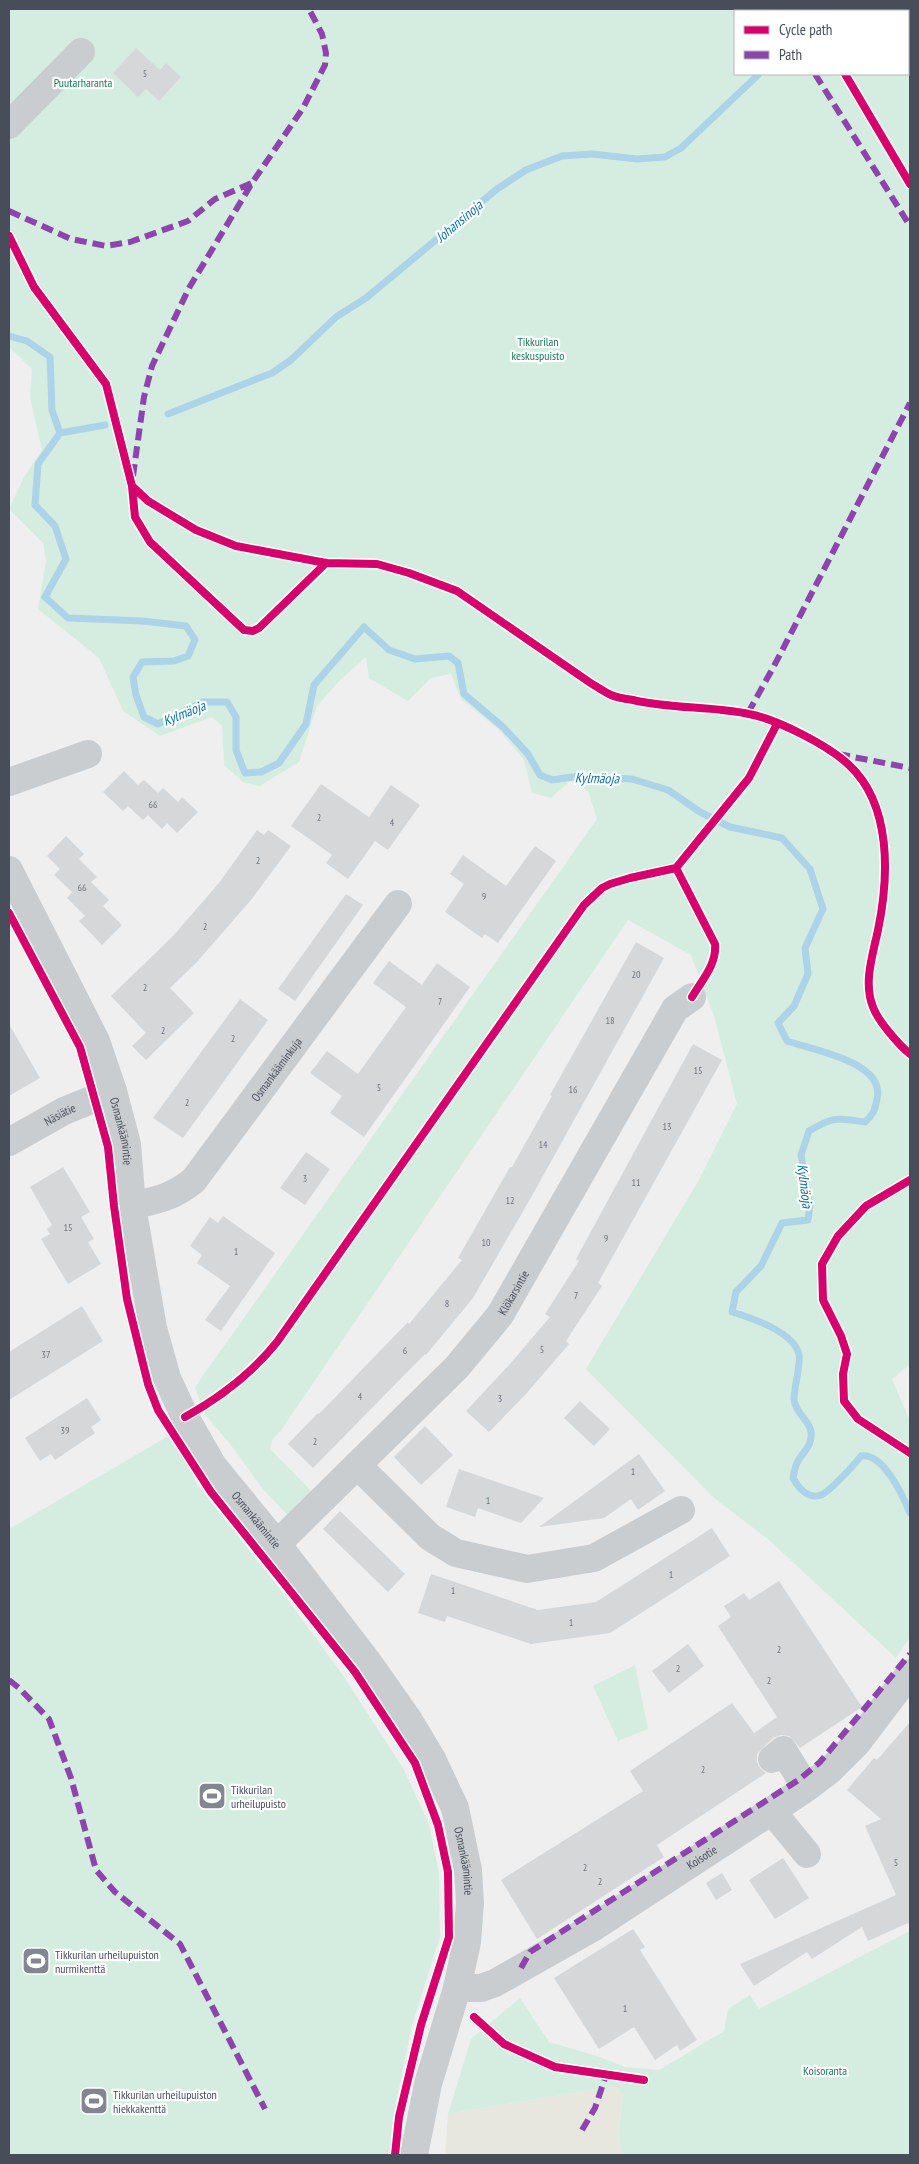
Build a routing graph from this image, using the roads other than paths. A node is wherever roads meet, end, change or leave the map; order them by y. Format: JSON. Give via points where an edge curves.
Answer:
{"nodes":[{"id":1,"x":81,"y":52,"type":"dead end"},
{"id":2,"x":9,"y":125,"type":"edge"},
{"id":3,"x":88,"y":754,"type":"dead end"},
{"id":4,"x":9,"y":782,"type":"edge"},
{"id":5,"x":9,"y":870,"type":"edge"},
{"id":6,"x":398,"y":904,"type":"dead end"},
{"id":7,"x":692,"y":997,"type":"dead end"},
{"id":8,"x":113,"y":1091,"type":"junction"},
{"id":9,"x":9,"y":1142,"type":"edge"},
{"id":10,"x":132,"y":1206,"type":"junction"},
{"id":11,"x":357,"y":1465,"type":"junction"},
{"id":12,"x":681,"y":1510,"type":"dead end"},
{"id":13,"x":277,"y":1544,"type":"junction"},
{"id":14,"x":910,"y":1673,"type":"edge"},
{"id":15,"x":772,"y":1759,"type":"dead end"},
{"id":16,"x":806,"y":1788,"type":"junction"},
{"id":17,"x":772,"y":1811,"type":"junction"},
{"id":18,"x":807,"y":1854,"type":"dead end"},
{"id":19,"x":457,"y":1988,"type":"junction"},
{"id":20,"x":414,"y":2155,"type":"edge"}],
"edges":[{"from":1,"to":2,"type":"street"},
{"from":3,"to":4,"type":"street"},
{"from":5,"to":8,"type":"street","name":"Osmankäämintie","via":[[96,1040]]},
{"from":6,"to":10,"type":"street","name":"Osmankääminkuja","via":[[194,1180],[168,1197]]},
{"from":7,"to":11,"type":"street","name":"Klökarsintie","via":[[675,1009],[500,1315],[456,1367]]},
{"from":8,"to":9,"type":"street","name":"Näsiätie","via":[[64,1111]]},
{"from":8,"to":10,"type":"street","name":"Osmankäämintie","via":[[127,1144]]},
{"from":10,"to":13,"type":"street","name":"Osmankäämintie","via":[[153,1328],[167,1378],[213,1466]]},
{"from":11,"to":12,"type":"street","via":[[436,1541],[456,1553],[527,1569],[594,1558]]},
{"from":11,"to":13,"type":"street","name":"Klökarsintie"},
{"from":13,"to":19,"type":"street","name":"Osmankäämintie","via":[[408,1719],[432,1759],[455,1808],[468,1870],[470,1904],[467,1942]]},
{"from":14,"to":16,"type":"street","name":"Koisotie","via":[[857,1743]]},
{"from":15,"to":16,"type":"street","via":[[783,1750]]},
{"from":16,"to":17,"type":"street","name":"Koisotie"},
{"from":17,"to":18,"type":"street"},
{"from":17,"to":19,"type":"street","name":"Koisotie","via":[[594,1927],[495,1983],[481,1988]]},
{"from":19,"to":20,"type":"street","name":"Osmankäämintie","via":[[428,2084]]}]}
